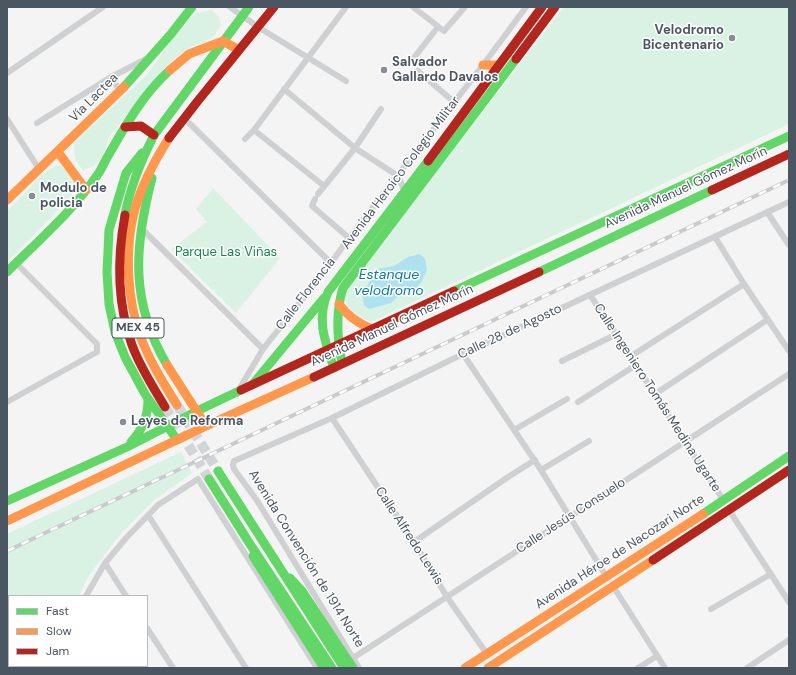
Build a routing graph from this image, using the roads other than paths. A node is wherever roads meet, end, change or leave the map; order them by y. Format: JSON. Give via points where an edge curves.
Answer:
{"nodes":[{"id":1,"x":103,"y":7,"type":"edge"},
{"id":2,"x":193,"y":7,"type":"edge"},
{"id":3,"x":230,"y":7,"type":"edge"},
{"id":4,"x":249,"y":7,"type":"edge"},
{"id":5,"x":274,"y":7,"type":"edge"},
{"id":6,"x":346,"y":7,"type":"edge"},
{"id":7,"x":413,"y":7,"type":"edge"},
{"id":8,"x":464,"y":7,"type":"edge"},
{"id":9,"x":526,"y":7,"type":"edge"},
{"id":10,"x":542,"y":7,"type":"edge"},
{"id":11,"x":555,"y":7,"type":"edge"},
{"id":12,"x":242,"y":16,"type":"junction"},
{"id":13,"x":258,"y":27,"type":"junction"},
{"id":14,"x":438,"y":28,"type":"junction"},
{"id":15,"x":223,"y":41,"type":"junction"},
{"id":16,"x":239,"y":50,"type":"junction"},
{"id":17,"x":153,"y":56,"type":"junction"},
{"id":18,"x":309,"y":58,"type":"junction"},
{"id":19,"x":409,"y":64,"type":"dead end"},
{"id":20,"x":483,"y":65,"type":"junction"},
{"id":21,"x":499,"y":65,"type":"junction"},
{"id":22,"x":418,"y":71,"type":"dead end"},
{"id":23,"x":7,"y":74,"type":"edge"},
{"id":24,"x":111,"y":77,"type":"junction"},
{"id":25,"x":346,"y":81,"type":"dead end"},
{"id":26,"x":284,"y":89,"type":"junction"},
{"id":27,"x":120,"y":91,"type":"junction"},
{"id":28,"x":454,"y":102,"type":"junction"},
{"id":29,"x":381,"y":109,"type":"dead end"},
{"id":30,"x":184,"y":118,"type":"junction"},
{"id":31,"x":7,"y":119,"type":"edge"},
{"id":32,"x":37,"y":123,"type":"dead end"},
{"id":33,"x":125,"y":127,"type":"junction"},
{"id":34,"x":254,"y":130,"type":"junction"},
{"id":35,"x":154,"y":135,"type":"junction"},
{"id":36,"x":789,"y":136,"type":"edge"},
{"id":37,"x":245,"y":139,"type":"dead end"},
{"id":38,"x":147,"y":147,"type":"junction"},
{"id":39,"x":355,"y":148,"type":"junction"},
{"id":40,"x":58,"y":152,"type":"junction"},
{"id":41,"x":789,"y":154,"type":"edge"},
{"id":42,"x":159,"y":155,"type":"junction"},
{"id":43,"x":39,"y":169,"type":"junction"},
{"id":44,"x":398,"y":176,"type":"junction"},
{"id":45,"x":324,"y":186,"type":"junction"},
{"id":46,"x":86,"y":190,"type":"junction"},
{"id":47,"x":405,"y":192,"type":"junction"},
{"id":48,"x":7,"y":200,"type":"edge"},
{"id":49,"x":789,"y":202,"type":"edge"},
{"id":50,"x":633,"y":210,"type":"junction"},
{"id":51,"x":767,"y":212,"type":"junction"},
{"id":52,"x":141,"y":228,"type":"junction"},
{"id":53,"x":715,"y":237,"type":"junction"},
{"id":54,"x":349,"y":238,"type":"junction"},
{"id":55,"x":789,"y":246,"type":"edge"},
{"id":56,"x":584,"y":251,"type":"junction"},
{"id":57,"x":16,"y":263,"type":"junction"},
{"id":58,"x":331,"y":263,"type":"junction"},
{"id":59,"x":7,"y":272,"type":"edge"},
{"id":60,"x":744,"y":284,"type":"junction"},
{"id":61,"x":590,"y":295,"type":"junction"},
{"id":62,"x":324,"y":298,"type":"junction"},
{"id":63,"x":338,"y":304,"type":"junction"},
{"id":64,"x":767,"y":320,"type":"junction"},
{"id":65,"x":374,"y":330,"type":"junction"},
{"id":66,"x":617,"y":334,"type":"junction"},
{"id":67,"x":338,"y":346,"type":"junction"},
{"id":68,"x":263,"y":349,"type":"junction"},
{"id":69,"x":328,"y":350,"type":"junction"},
{"id":70,"x":789,"y":351,"type":"edge"},
{"id":71,"x":463,"y":354,"type":"junction"},
{"id":72,"x":631,"y":356,"type":"junction"},
{"id":73,"x":562,"y":362,"type":"dead end"},
{"id":74,"x":338,"y":365,"type":"junction"},
{"id":75,"x":636,"y":365,"type":"junction"},
{"id":76,"x":789,"y":374,"type":"edge"},
{"id":77,"x":250,"y":387,"type":"junction"},
{"id":78,"x":236,"y":394,"type":"junction"},
{"id":79,"x":655,"y":394,"type":"junction"},
{"id":80,"x":148,"y":399,"type":"junction"},
{"id":81,"x":567,"y":399,"type":"dead end"},
{"id":82,"x":7,"y":402,"type":"edge"},
{"id":83,"x":578,"y":402,"type":"dead end"},
{"id":84,"x":177,"y":405,"type":"tunnel mouth"},
{"id":85,"x":165,"y":407,"type":"tunnel mouth"},
{"id":86,"x":197,"y":411,"type":"junction"},
{"id":87,"x":332,"y":418,"type":"junction"},
{"id":88,"x":167,"y":426,"type":"junction"},
{"id":89,"x":206,"y":426,"type":"junction"},
{"id":90,"x":514,"y":430,"type":"junction"},
{"id":91,"x":177,"y":440,"type":"junction"},
{"id":92,"x":589,"y":441,"type":"dead end"},
{"id":93,"x":684,"y":442,"type":"junction"},
{"id":94,"x":127,"y":447,"type":"junction"},
{"id":95,"x":789,"y":456,"type":"edge"},
{"id":96,"x":535,"y":460,"type":"junction"},
{"id":97,"x":233,"y":465,"type":"joint"},
{"id":98,"x":541,"y":470,"type":"junction"},
{"id":99,"x":789,"y":470,"type":"edge"},
{"id":100,"x":218,"y":471,"type":"tunnel mouth"},
{"id":101,"x":209,"y":479,"type":"tunnel mouth"},
{"id":102,"x":7,"y":501,"type":"edge"},
{"id":103,"x":724,"y":501,"type":"junction"},
{"id":104,"x":729,"y":510,"type":"junction"},
{"id":105,"x":148,"y":515,"type":"junction"},
{"id":106,"x":570,"y":517,"type":"junction"},
{"id":107,"x":7,"y":521,"type":"edge"},
{"id":108,"x":248,"y":541,"type":"junction"},
{"id":109,"x":414,"y":542,"type":"junction"},
{"id":110,"x":104,"y":562,"type":"junction"},
{"id":111,"x":279,"y":568,"type":"junction"},
{"id":112,"x":771,"y":574,"type":"junction"},
{"id":113,"x":606,"y":576,"type":"junction"},
{"id":114,"x":613,"y":586,"type":"junction"},
{"id":115,"x":87,"y":595,"type":"edge"},
{"id":116,"x":125,"y":595,"type":"edge"},
{"id":117,"x":447,"y":596,"type":"junction"},
{"id":118,"x":789,"y":602,"type":"edge"},
{"id":119,"x":711,"y":609,"type":"dead end"},
{"id":120,"x":148,"y":630,"type":"edge"},
{"id":121,"x":789,"y":640,"type":"edge"},
{"id":122,"x":487,"y":654,"type":"junction"},
{"id":123,"x":657,"y":656,"type":"junction"},
{"id":124,"x":353,"y":658,"type":"junction"},
{"id":125,"x":493,"y":667,"type":"edge"},
{"id":126,"x":173,"y":668,"type":"edge"},
{"id":127,"x":246,"y":668,"type":"edge"},
{"id":128,"x":317,"y":668,"type":"edge"},
{"id":129,"x":324,"y":668,"type":"edge"},
{"id":130,"x":332,"y":668,"type":"edge"},
{"id":131,"x":344,"y":668,"type":"edge"},
{"id":132,"x":353,"y":668,"type":"edge"},
{"id":133,"x":359,"y":668,"type":"edge"},
{"id":134,"x":465,"y":668,"type":"edge"},
{"id":135,"x":638,"y":668,"type":"edge"},
{"id":136,"x":665,"y":668,"type":"edge"},
{"id":137,"x":747,"y":668,"type":"edge"}],
"edges":[{"from":1,"to":23,"type":"street"},
{"from":2,"to":17,"type":"main road","name":"Vía Lactea"},
{"from":3,"to":12,"type":"street"},
{"from":4,"to":12,"type":"main road","number":"MEX 45"},
{"from":5,"to":13,"type":"main road","number":"MEX 45"},
{"from":6,"to":18,"type":"street"},
{"from":7,"to":14,"type":"street"},
{"from":8,"to":14,"type":"street","via":[[446,30]]},
{"from":9,"to":20,"type":"street","name":"Calle Florencia"},
{"from":10,"to":21,"type":"main road","name":"Avenida Heroico Colegio Militar"},
{"from":11,"to":63,"type":"main road","name":"Avenida Heroico Colegio Militar","via":[[343,288]]},
{"from":12,"to":13,"type":"street"},
{"from":12,"to":15,"type":"main road","number":"MEX 45"},
{"from":13,"to":16,"type":"main road","number":"MEX 45"},
{"from":13,"to":18,"type":"street"},
{"from":14,"to":19,"type":"street"},
{"from":15,"to":16,"type":"main road"},
{"from":15,"to":33,"type":"main road","via":[[189,54],[166,74]]},
{"from":15,"to":35,"type":"main road","number":"MEX 45"},
{"from":16,"to":30,"type":"main road","number":"MEX 45"},
{"from":17,"to":24,"type":"street"},
{"from":17,"to":27,"type":"main road","name":"Vía Lactea"},
{"from":18,"to":25,"type":"street"},
{"from":18,"to":26,"type":"street"},
{"from":20,"to":21,"type":"main road"},
{"from":20,"to":28,"type":"street","name":"Calle Florencia"},
{"from":21,"to":47,"type":"main road","name":"Avenida Heroico Colegio Militar"},
{"from":22,"to":28,"type":"street"},
{"from":24,"to":27,"type":"street"},
{"from":24,"to":32,"type":"street"},
{"from":26,"to":34,"type":"street"},
{"from":26,"to":39,"type":"street"},
{"from":27,"to":40,"type":"main road","name":"Vía Lactea"},
{"from":28,"to":44,"type":"street","name":"Calle Florencia"},
{"from":29,"to":39,"type":"street"},
{"from":30,"to":42,"type":"main road","number":"MEX 45"},
{"from":30,"to":58,"type":"street"},
{"from":31,"to":43,"type":"street"},
{"from":33,"to":35,"type":"main road","via":[[138,125],[147,128]]},
{"from":33,"to":46,"type":"main road","via":[[99,173]]},
{"from":34,"to":37,"type":"street"},
{"from":34,"to":45,"type":"street"},
{"from":35,"to":38,"type":"main road","number":"MEX 45"},
{"from":36,"to":50,"type":"main road","name":"Avenida Manuel Gómez Morín"},
{"from":38,"to":80,"type":"main road","via":[[129,169],[120,192],[109,230],[107,268],[112,318],[118,342]]},
{"from":38,"to":85,"type":"main road","number":"MEX 45","via":[[126,206],[119,243],[119,284],[130,337],[146,376]]},
{"from":39,"to":44,"type":"street"},
{"from":39,"to":45,"type":"street"},
{"from":40,"to":43,"type":"main road","name":"Vía Lactea"},
{"from":40,"to":46,"type":"main road"},
{"from":41,"to":56,"type":"main road","name":"Avenida Manuel Gómez Morín"},
{"from":42,"to":52,"type":"main road"},
{"from":42,"to":84,"type":"main road","number":"MEX 45","via":[[136,202],[129,242],[129,289],[132,309],[144,346]]},
{"from":43,"to":48,"type":"main road","name":"Vía Lactea"},
{"from":44,"to":47,"type":"street"},
{"from":44,"to":54,"type":"street","name":"Calle Florencia"},
{"from":45,"to":54,"type":"street","via":[[312,206]]},
{"from":46,"to":57,"type":"main road"},
{"from":47,"to":62,"type":"main road","name":"Avenida Heroico Colegio Militar"},
{"from":49,"to":51,"type":"street","name":"Calle 28 de Agosto"},
{"from":50,"to":56,"type":"main road","via":[[624,219],[588,236],[584,241]]},
{"from":50,"to":65,"type":"main road","name":"Avenida Manuel Gómez Morín"},
{"from":51,"to":53,"type":"street","name":"Calle 28 de Agosto"},
{"from":51,"to":55,"type":"street"},
{"from":52,"to":68,"type":"street"},
{"from":52,"to":86,"type":"main road","via":[[137,262],[140,295],[147,319],[163,357]]},
{"from":53,"to":60,"type":"street"},
{"from":53,"to":61,"type":"street","name":"Calle 28 de Agosto"},
{"from":54,"to":58,"type":"street","name":"Calle Florencia"},
{"from":56,"to":74,"type":"main road","name":"Avenida Manuel Gómez Morín"},
{"from":57,"to":59,"type":"main road"},
{"from":57,"to":82,"type":"street","via":[[98,344],[97,352]]},
{"from":58,"to":68,"type":"street","name":"Calle Florencia"},
{"from":60,"to":64,"type":"street"},
{"from":60,"to":72,"type":"street"},
{"from":61,"to":66,"type":"street","name":"Calle Ingeniero Tomás Medina Ugarte"},
{"from":61,"to":71,"type":"street","name":"Calle 28 de Agosto"},
{"from":62,"to":69,"type":"main road","via":[[322,315]]},
{"from":62,"to":77,"type":"main road","name":"Avenida Heroico Colegio Militar"},
{"from":63,"to":65,"type":"main road","via":[[358,324]]},
{"from":63,"to":67,"type":"main road","name":"Avenida Heroico Colegio Militar"},
{"from":64,"to":70,"type":"street"},
{"from":64,"to":79,"type":"street"},
{"from":65,"to":67,"type":"main road","name":"Avenida Manuel Gómez Morín"},
{"from":66,"to":72,"type":"street","name":"Calle Ingeniero Tomás Medina Ugarte"},
{"from":66,"to":73,"type":"street"},
{"from":67,"to":69,"type":"main road","name":"Avenida Manuel Gómez Morín"},
{"from":67,"to":74,"type":"main road","name":"Avenida Heroico Colegio Militar"},
{"from":68,"to":78,"type":"street","name":"Calle Florencia"},
{"from":69,"to":74,"type":"main road"},
{"from":69,"to":77,"type":"main road","name":"Avenida Manuel Gómez Morín"},
{"from":71,"to":87,"type":"street","name":"Calle 28 de Agosto"},
{"from":71,"to":90,"type":"street"},
{"from":72,"to":75,"type":"street","name":"Calle Ingeniero Tomás Medina Ugarte"},
{"from":74,"to":89,"type":"main road","name":"Avenida Manuel Gómez Morín"},
{"from":75,"to":79,"type":"street","name":"Calle Ingeniero Tomás Medina Ugarte"},
{"from":75,"to":83,"type":"street"},
{"from":76,"to":93,"type":"street","name":"Calle Jesús Consuelo"},
{"from":77,"to":78,"type":"main road","name":"Avenida Manuel Gómez Morín"},
{"from":78,"to":86,"type":"main road","name":"Avenida Manuel Gómez Morín"},
{"from":79,"to":93,"type":"street","name":"Calle Ingeniero Tomás Medina Ugarte"},
{"from":80,"to":88,"type":"main road"},
{"from":80,"to":94,"type":"main road","via":[[145,424]]},
{"from":81,"to":90,"type":"street"},
{"from":86,"to":88,"type":"main road","name":"Avenida Manuel Gómez Morín"},
{"from":86,"to":89,"type":"main road"},
{"from":87,"to":97,"type":"street","name":"Calle 28 de Agosto","via":[[234,462]]},
{"from":87,"to":109,"type":"street","name":"Calle Alfredo Lewis"},
{"from":88,"to":91,"type":"main road"},
{"from":88,"to":94,"type":"main road","name":"Avenida Manuel Gómez Morín"},
{"from":89,"to":91,"type":"main road","name":"Avenida Manuel Gómez Morín"},
{"from":90,"to":96,"type":"street"},
{"from":91,"to":107,"type":"main road","name":"Avenida Manuel Gómez Morín"},
{"from":92,"to":98,"type":"street"},
{"from":93,"to":103,"type":"street","name":"Calle Ingeniero Tomás Medina Ugarte"},
{"from":93,"to":106,"type":"street","name":"Calle Jesús Consuelo"},
{"from":94,"to":102,"type":"main road","name":"Avenida Manuel Gómez Morín"},
{"from":95,"to":103,"type":"main road","name":"Avenida Héroe de Nacozari Norte"},
{"from":96,"to":98,"type":"street"},
{"from":96,"to":109,"type":"street"},
{"from":97,"to":124,"type":"street","name":"Avenida Convención de 1914 Norte"},
{"from":98,"to":106,"type":"street"},
{"from":99,"to":104,"type":"main road","name":"Avenida Héroe de Nacozari Norte"},
{"from":100,"to":111,"type":"main road","name":"Avenida Convención de 1914 Norte"},
{"from":101,"to":108,"type":"main road"},
{"from":103,"to":113,"type":"main road","name":"Avenida Héroe de Nacozari Norte"},
{"from":104,"to":112,"type":"street"},
{"from":104,"to":114,"type":"main road","name":"Avenida Héroe de Nacozari Norte"},
{"from":105,"to":110,"type":"street"},
{"from":105,"to":127,"type":"street"},
{"from":105,"to":128,"type":"street","via":[[158,505],[198,479]]},
{"from":106,"to":113,"type":"street"},
{"from":106,"to":117,"type":"street","name":"Calle Jesús Consuelo"},
{"from":108,"to":129,"type":"main road","via":[[257,564]]},
{"from":108,"to":130,"type":"main road"},
{"from":109,"to":117,"type":"street","name":"Calle Alfredo Lewis"},
{"from":110,"to":115,"type":"street"},
{"from":110,"to":116,"type":"street"},
{"from":111,"to":131,"type":"main road","name":"Avenida Convención de 1914 Norte"},
{"from":111,"to":132,"type":"main road","name":"Avenida Convención de 1914 Norte","via":[[302,591]]},
{"from":112,"to":118,"type":"street"},
{"from":112,"to":119,"type":"street"},
{"from":113,"to":122,"type":"main road","name":"Avenida Héroe de Nacozari Norte"},
{"from":114,"to":123,"type":"street"},
{"from":114,"to":125,"type":"main road","name":"Avenida Héroe de Nacozari Norte"},
{"from":117,"to":122,"type":"street","name":"Calle Alfredo Lewis"},
{"from":117,"to":124,"type":"street","name":"Calle Jesús Consuelo"},
{"from":120,"to":126,"type":"street"},
{"from":121,"to":137,"type":"street"},
{"from":122,"to":134,"type":"main road","name":"Avenida Héroe de Nacozari Norte"},
{"from":123,"to":135,"type":"street"},
{"from":123,"to":136,"type":"street"},
{"from":124,"to":133,"type":"street","name":"Avenida Convención de 1914 Norte"}]}
